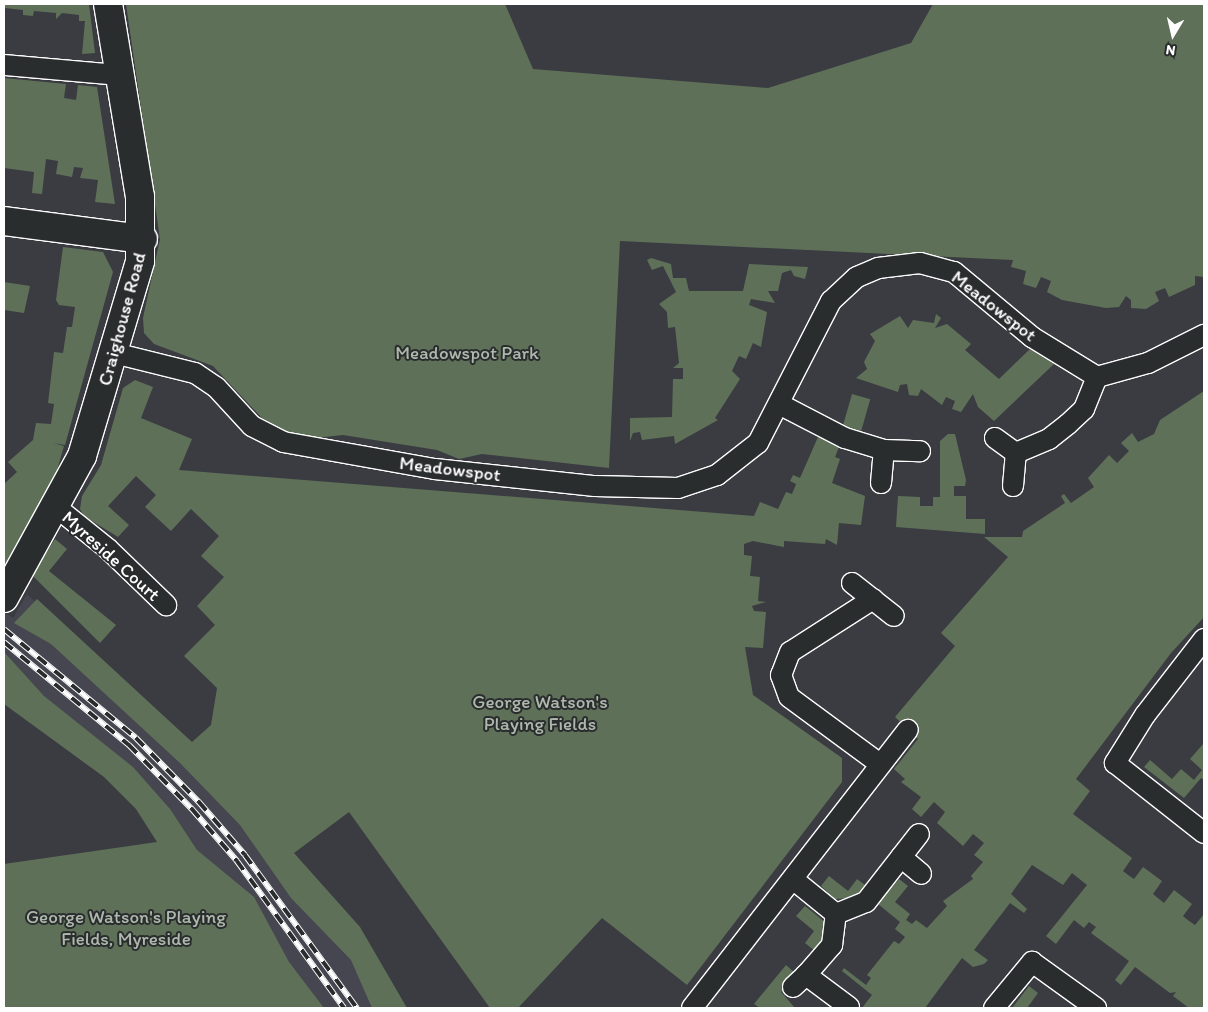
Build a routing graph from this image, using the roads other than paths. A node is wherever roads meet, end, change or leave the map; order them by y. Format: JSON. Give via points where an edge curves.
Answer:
{"nodes":[{"id":1,"x":108,"y":4,"type":"edge"},
{"id":2,"x":4,"y":65,"type":"edge"},
{"id":3,"x":119,"y":75,"type":"junction"},
{"id":4,"x":4,"y":221,"type":"edge"},
{"id":5,"x":143,"y":240,"type":"junction"},
{"id":6,"x":1204,"y":335,"type":"edge"},
{"id":7,"x":114,"y":353,"type":"junction"},
{"id":8,"x":1096,"y":376,"type":"junction"},
{"id":9,"x":781,"y":405,"type":"junction"},
{"id":10,"x":995,"y":438,"type":"dead end"},
{"id":11,"x":884,"y":450,"type":"junction"},
{"id":12,"x":920,"y":451,"type":"dead end"},
{"id":13,"x":1016,"y":453,"type":"junction"},
{"id":14,"x":881,"y":482,"type":"dead end"},
{"id":15,"x":1013,"y":486,"type":"dead end"},
{"id":16,"x":56,"y":507,"type":"junction"},
{"id":17,"x":852,"y":583,"type":"dead end"},
{"id":18,"x":5,"y":596,"type":"edge"},
{"id":19,"x":873,"y":599,"type":"junction"},
{"id":20,"x":166,"y":605,"type":"dead end"},
{"id":21,"x":894,"y":616,"type":"dead end"},
{"id":22,"x":1204,"y":639,"type":"edge"},
{"id":23,"x":908,"y":730,"type":"dead end"},
{"id":24,"x":880,"y":764,"type":"junction"},
{"id":25,"x":1204,"y":833,"type":"edge"},
{"id":26,"x":919,"y":834,"type":"dead end"},
{"id":27,"x":901,"y":857,"type":"junction"},
{"id":28,"x":921,"y":874,"type":"dead end"},
{"id":29,"x":794,"y":880,"type":"junction"},
{"id":30,"x":836,"y":914,"type":"junction"},
{"id":31,"x":849,"y":1007,"type":"edge"},
{"id":32,"x":692,"y":1008,"type":"edge"},
{"id":33,"x":994,"y":1008,"type":"edge"},
{"id":34,"x":1096,"y":1008,"type":"edge"}],
"edges":[{"from":1,"to":3,"type":"street","name":"Craighouse Road"},
{"from":2,"to":3,"type":"street"},
{"from":3,"to":5,"type":"street","name":"Craighouse Road"},
{"from":4,"to":5,"type":"street"},
{"from":5,"to":7,"type":"street","name":"Craighouse Road"},
{"from":6,"to":8,"type":"street","via":[[1148,363]]},
{"from":7,"to":9,"type":"street","name":"Meadowspot","via":[[202,377],[252,426],[282,442],[435,469],[596,486],[678,488],[706,480],[747,455]]},
{"from":7,"to":16,"type":"street","name":"Craighouse Road","via":[[82,456]]},
{"from":8,"to":9,"type":"street","name":"Meadowspot","via":[[1032,337],[954,272],[904,263],[857,277],[836,296]]},
{"from":8,"to":13,"type":"street","via":[[1084,409],[1049,439]]},
{"from":9,"to":11,"type":"street","via":[[837,435]]},
{"from":10,"to":13,"type":"street"},
{"from":11,"to":12,"type":"street"},
{"from":11,"to":14,"type":"street"},
{"from":13,"to":15,"type":"street"},
{"from":16,"to":18,"type":"street","name":"Craighouse Road"},
{"from":16,"to":20,"type":"street","name":"Myreside Court","via":[[108,549]]},
{"from":17,"to":19,"type":"street"},
{"from":19,"to":21,"type":"street"},
{"from":19,"to":24,"type":"street","via":[[790,652],[781,675],[789,696]]},
{"from":22,"to":25,"type":"street","via":[[1116,756],[1116,766]]},
{"from":23,"to":24,"type":"street"},
{"from":24,"to":29,"type":"street"},
{"from":26,"to":27,"type":"street"},
{"from":27,"to":28,"type":"street"},
{"from":27,"to":30,"type":"street","via":[[861,907]]},
{"from":29,"to":30,"type":"street"},
{"from":29,"to":32,"type":"street"},
{"from":30,"to":31,"type":"street","via":[[832,944],[800,981]]},
{"from":33,"to":34,"type":"street","via":[[1032,962]]}]}
